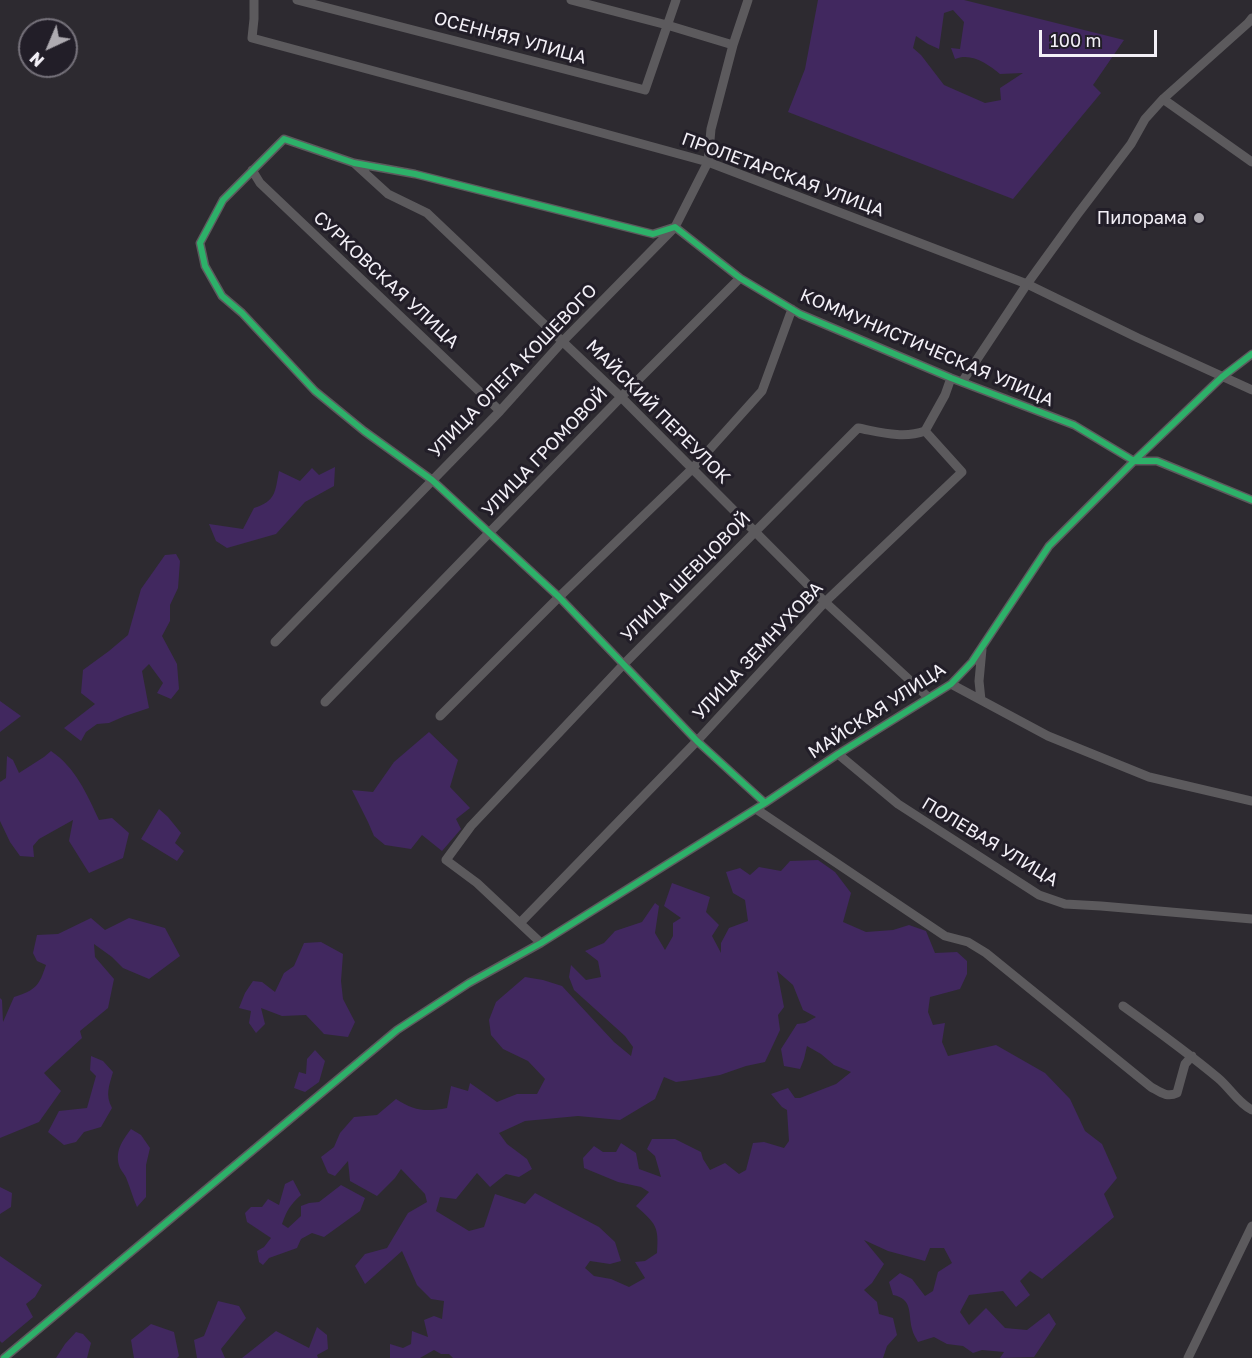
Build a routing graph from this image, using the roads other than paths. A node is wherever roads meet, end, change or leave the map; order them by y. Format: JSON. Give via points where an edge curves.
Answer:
{"nodes":[{"id":1,"x":254,"y":0,"type":"edge"},
{"id":2,"x":297,"y":0,"type":"edge"},
{"id":3,"x":571,"y":0,"type":"edge"},
{"id":4,"x":676,"y":0,"type":"edge"},
{"id":5,"x":748,"y":0,"type":"edge"},
{"id":6,"x":1252,"y":18,"type":"edge"},
{"id":7,"x":667,"y":25,"type":"junction"},
{"id":8,"x":733,"y":45,"type":"junction"},
{"id":9,"x":1163,"y":99,"type":"junction"},
{"id":10,"x":708,"y":162,"type":"junction"},
{"id":11,"x":1252,"y":162,"type":"edge"},
{"id":12,"x":354,"y":163,"type":"junction"},
{"id":13,"x":252,"y":170,"type":"junction"},
{"id":14,"x":675,"y":227,"type":"junction"},
{"id":15,"x":740,"y":278,"type":"junction"},
{"id":16,"x":1028,"y":284,"type":"junction"},
{"id":17,"x":792,"y":309,"type":"junction"},
{"id":18,"x":563,"y":341,"type":"junction"},
{"id":19,"x":1252,"y":354,"type":"edge"},
{"id":20,"x":1222,"y":377,"type":"junction"},
{"id":21,"x":951,"y":378,"type":"junction"},
{"id":22,"x":962,"y":382,"type":"junction"},
{"id":23,"x":1252,"y":390,"type":"edge"},
{"id":24,"x":621,"y":397,"type":"junction"},
{"id":25,"x":500,"y":411,"type":"junction"},
{"id":26,"x":925,"y":430,"type":"junction"},
{"id":27,"x":1134,"y":461,"type":"junction"},
{"id":28,"x":692,"y":469,"type":"junction"},
{"id":29,"x":432,"y":480,"type":"junction"},
{"id":30,"x":1252,"y":500,"type":"edge"},
{"id":31,"x":754,"y":532,"type":"junction"},
{"id":32,"x":489,"y":533,"type":"junction"},
{"id":33,"x":559,"y":597,"type":"junction"},
{"id":34,"x":825,"y":602,"type":"junction"},
{"id":35,"x":275,"y":642,"type":"dead end"},
{"id":36,"x":982,"y":647,"type":"junction"},
{"id":37,"x":623,"y":665,"type":"junction"},
{"id":38,"x":951,"y":684,"type":"junction"},
{"id":39,"x":928,"y":697,"type":"junction"},
{"id":40,"x":981,"y":700,"type":"junction"},
{"id":41,"x":325,"y":702,"type":"dead end"},
{"id":42,"x":440,"y":717,"type":"dead end"},
{"id":43,"x":697,"y":741,"type":"junction"},
{"id":44,"x":838,"y":754,"type":"junction"},
{"id":45,"x":1252,"y":801,"type":"edge"},
{"id":46,"x":765,"y":804,"type":"junction"},
{"id":47,"x":756,"y":809,"type":"junction"},
{"id":48,"x":1252,"y":919,"type":"edge"},
{"id":49,"x":520,"y":923,"type":"junction"},
{"id":50,"x":541,"y":943,"type":"junction"},
{"id":51,"x":1123,"y":1006,"type":"dead end"},
{"id":52,"x":1192,"y":1056,"type":"junction"},
{"id":53,"x":1252,"y":1110,"type":"edge"},
{"id":54,"x":1252,"y":1226,"type":"edge"},
{"id":55,"x":4,"y":1358,"type":"edge"},
{"id":56,"x":1188,"y":1358,"type":"edge"}],
"edges":[{"from":1,"to":10,"type":"street","name":"ПРОЛЕТАРСКАЯ УЛИЦА","via":[[252,39]]},
{"from":2,"to":7,"type":"street","name":"ОСЕННЯЯ УЛИЦА","via":[[645,90]]},
{"from":3,"to":7,"type":"street"},
{"from":4,"to":7,"type":"street"},
{"from":5,"to":8,"type":"street"},
{"from":6,"to":9,"type":"street"},
{"from":7,"to":8,"type":"street"},
{"from":8,"to":10,"type":"street","via":[[711,129]]},
{"from":9,"to":11,"type":"street"},
{"from":9,"to":16,"type":"street"},
{"from":10,"to":14,"type":"street","name":"УЛИЦА ОЛЕГА КОШЕВОГО"},
{"from":10,"to":16,"type":"street","name":"ПРОЛЕТАРСКАЯ УЛИЦА"},
{"from":12,"to":13,"type":"street","via":[[284,139]]},
{"from":12,"to":14,"type":"street","via":[[415,174],[653,234]]},
{"from":12,"to":18,"type":"street","name":"МАЙСКИЙ ПЕРЕУЛОК","via":[[388,194],[428,213]]},
{"from":13,"to":25,"type":"street","name":"СУРКОВСКАЯ УЛИЦА","via":[[260,183]]},
{"from":13,"to":29,"type":"street","via":[[223,200],[200,243],[205,266],[216,286],[315,391]]},
{"from":14,"to":15,"type":"street","name":"КОММУНИСТИЧЕСКАЯ УЛИЦА"},
{"from":14,"to":18,"type":"street","name":"УЛИЦА ОЛЕГА КОШЕВОГО"},
{"from":15,"to":17,"type":"street","name":"КОММУНИСТИЧЕСКАЯ УЛИЦА"},
{"from":15,"to":24,"type":"street","name":"УЛИЦА ГРОМОВОЙ"},
{"from":16,"to":20,"type":"street","name":"ПРОЛЕТАРСКАЯ УЛИЦА"},
{"from":16,"to":22,"type":"street"},
{"from":17,"to":21,"type":"street","name":"КОММУНИСТИЧЕСКАЯ УЛИЦА"},
{"from":17,"to":28,"type":"street","via":[[762,391]]},
{"from":18,"to":24,"type":"street","name":"МАЙСКИЙ ПЕРЕУЛОК"},
{"from":18,"to":25,"type":"street","name":"УЛИЦА ОЛЕГА КОШЕВОГО"},
{"from":19,"to":20,"type":"street","name":"МАЙСКАЯ УЛИЦА"},
{"from":20,"to":23,"type":"street","name":"ПРОЛЕТАРСКАЯ УЛИЦА"},
{"from":20,"to":27,"type":"street","name":"МАЙСКАЯ УЛИЦА"},
{"from":21,"to":22,"type":"street","name":"КОММУНИСТИЧЕСКАЯ УЛИЦА"},
{"from":21,"to":26,"type":"street"},
{"from":22,"to":27,"type":"street","name":"КОММУНИСТИЧЕСКАЯ УЛИЦА","via":[[1074,425]]},
{"from":24,"to":28,"type":"street","name":"МАЙСКИЙ ПЕРЕУЛОК"},
{"from":24,"to":32,"type":"street","name":"УЛИЦА ГРОМОВОЙ"},
{"from":25,"to":29,"type":"street","name":"УЛИЦА ОЛЕГА КОШЕВОГО"},
{"from":26,"to":31,"type":"street","name":"УЛИЦА ШЕВЦОВОЙ","via":[[913,435],[858,428]]},
{"from":26,"to":34,"type":"street","name":"УЛИЦА ЗЕМНУХОВА","via":[[962,472]]},
{"from":27,"to":30,"type":"street","name":"КОММУНИСТИЧЕСКАЯ УЛИЦА","via":[[1157,461]]},
{"from":27,"to":36,"type":"street","name":"МАЙСКАЯ УЛИЦА","via":[[1049,546]]},
{"from":28,"to":31,"type":"street","name":"МАЙСКИЙ ПЕРЕУЛОК"},
{"from":28,"to":33,"type":"street"},
{"from":29,"to":32,"type":"street"},
{"from":29,"to":35,"type":"street","name":"УЛИЦА ОЛЕГА КОШЕВОГО"},
{"from":31,"to":34,"type":"street","name":"МАЙСКИЙ ПЕРЕУЛОК"},
{"from":31,"to":37,"type":"street","name":"УЛИЦА ШЕВЦОВОЙ"},
{"from":32,"to":33,"type":"street"},
{"from":32,"to":41,"type":"street","name":"УЛИЦА ГРОМОВОЙ"},
{"from":33,"to":37,"type":"street"},
{"from":33,"to":42,"type":"street"},
{"from":34,"to":39,"type":"street","name":"МАЙСКИЙ ПЕРЕУЛОК"},
{"from":34,"to":43,"type":"street","name":"УЛИЦА ЗЕМНУХОВА"},
{"from":36,"to":38,"type":"street","name":"МАЙСКАЯ УЛИЦА"},
{"from":36,"to":40,"type":"street"},
{"from":37,"to":43,"type":"street"},
{"from":37,"to":49,"type":"street","name":"УЛИЦА ШЕВЦОВОЙ","via":[[471,826],[446,860]]},
{"from":38,"to":39,"type":"street","name":"МАЙСКАЯ УЛИЦА"},
{"from":38,"to":40,"type":"street"},
{"from":39,"to":44,"type":"street","name":"МАЙСКАЯ УЛИЦА"},
{"from":40,"to":45,"type":"street","via":[[1048,736],[1149,777]]},
{"from":43,"to":46,"type":"street"},
{"from":43,"to":49,"type":"street","name":"УЛИЦА ЗЕМНУХОВА"},
{"from":44,"to":46,"type":"street","name":"МАЙСКАЯ УЛИЦА"},
{"from":44,"to":48,"type":"street","name":"ПОЛЕВАЯ УЛИЦА","via":[[898,804],[1039,895],[1065,904]]},
{"from":46,"to":47,"type":"street","name":"МАЙСКАЯ УЛИЦА"},
{"from":47,"to":50,"type":"street","name":"МАЙСКАЯ УЛИЦА"},
{"from":47,"to":52,"type":"street","via":[[945,936],[968,942],[986,953],[1162,1094],[1177,1093],[1185,1064]]},
{"from":49,"to":50,"type":"street"},
{"from":50,"to":55,"type":"street","name":"МАЙСКАЯ УЛИЦА","via":[[469,982],[398,1030]]},
{"from":51,"to":52,"type":"street"},
{"from":52,"to":53,"type":"street"},
{"from":54,"to":56,"type":"street"}]}
